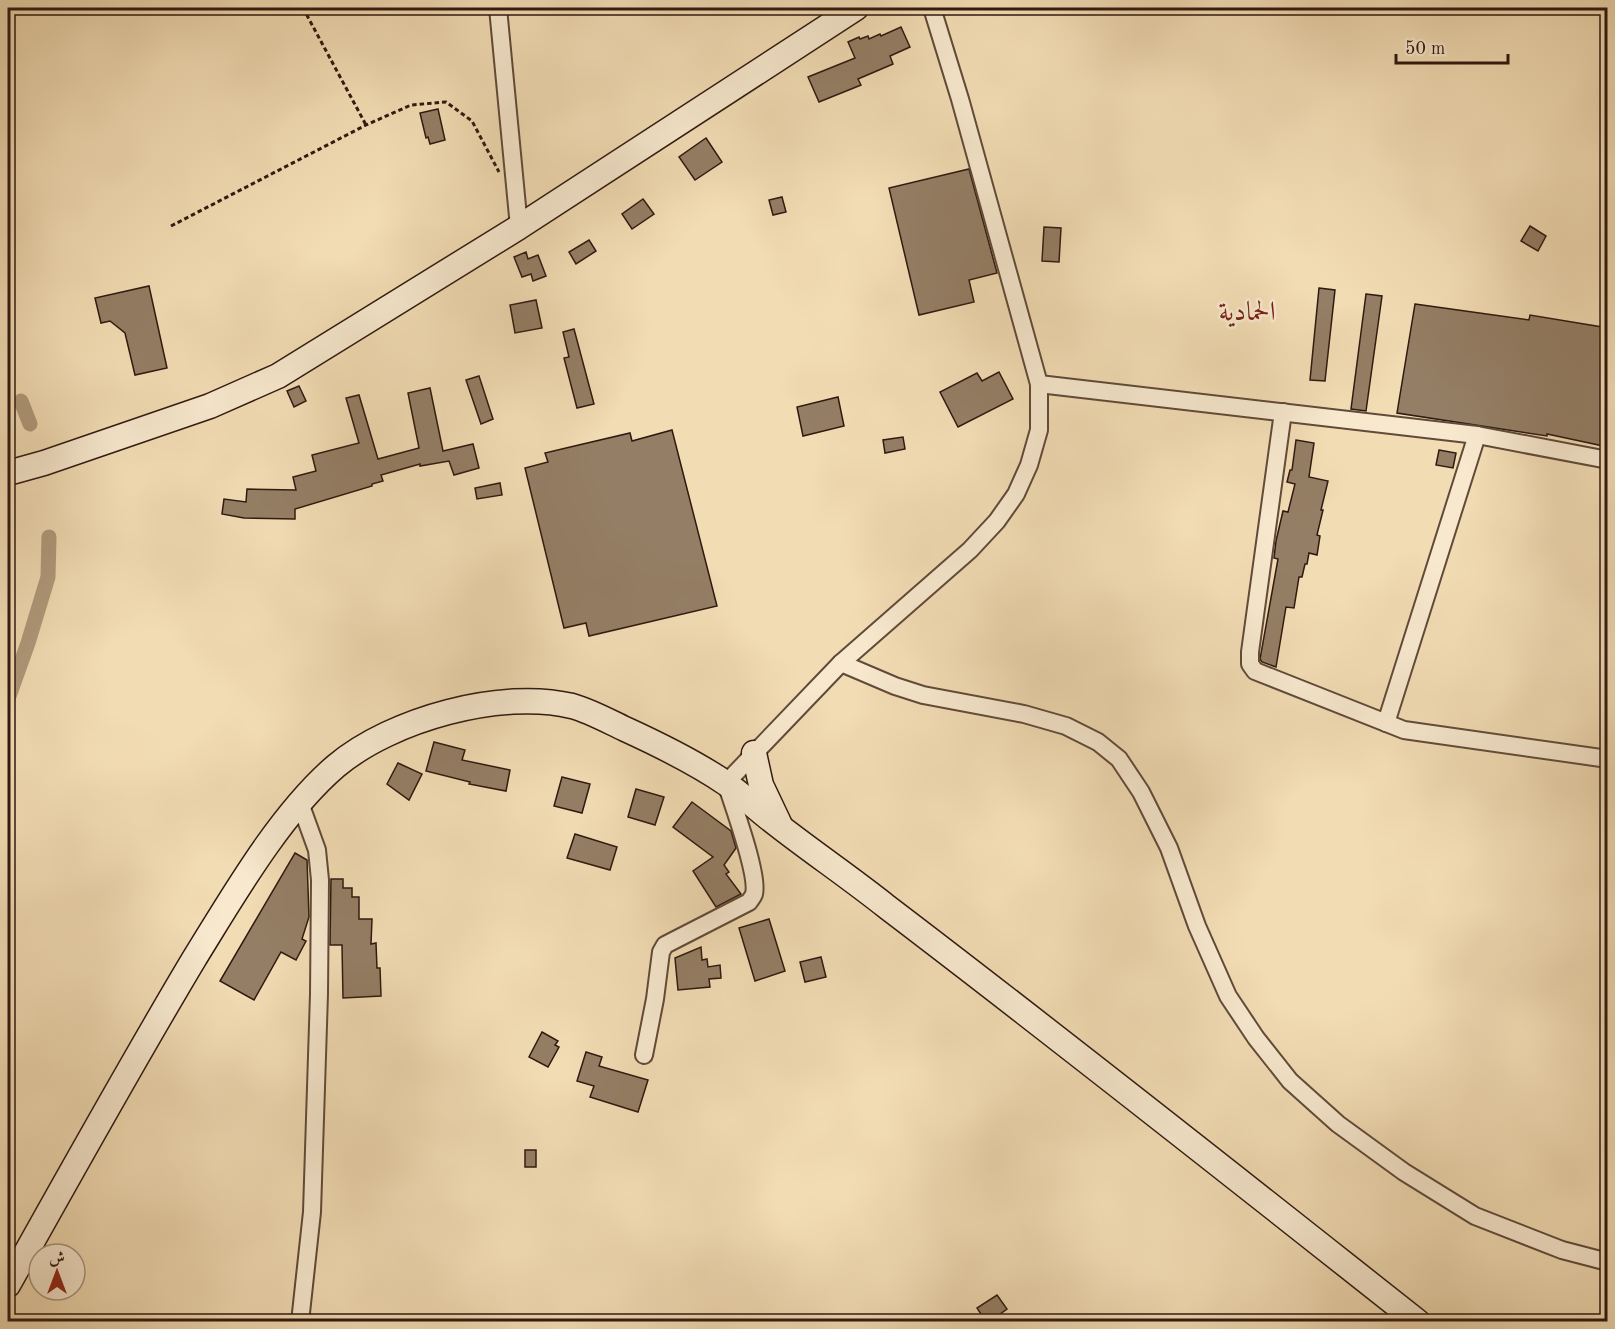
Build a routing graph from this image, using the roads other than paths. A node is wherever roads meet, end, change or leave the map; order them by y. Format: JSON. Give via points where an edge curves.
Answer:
{"nodes":[{"id":1,"x":498,"y":8,"type":"edge"},
{"id":2,"x":856,"y":8,"type":"edge"},
{"id":3,"x":932,"y":8,"type":"edge"},
{"id":4,"x":519,"y":227,"type":"junction"},
{"id":5,"x":1039,"y":384,"type":"junction"},
{"id":6,"x":1283,"y":412,"type":"junction"},
{"id":7,"x":1477,"y":435,"type":"junction"},
{"id":8,"x":1608,"y":460,"type":"edge"},
{"id":9,"x":8,"y":472,"type":"edge"},
{"id":10,"x":841,"y":663,"type":"junction"},
{"id":11,"x":1386,"y":723,"type":"junction"},
{"id":12,"x":754,"y":753,"type":"junction"},
{"id":13,"x":1608,"y":759,"type":"edge"},
{"id":14,"x":726,"y":783,"type":"junction"},
{"id":15,"x":300,"y":802,"type":"junction"},
{"id":16,"x":781,"y":828,"type":"junction"},
{"id":17,"x":644,"y":1054,"type":"dead end"},
{"id":18,"x":1608,"y":1262,"type":"edge"},
{"id":19,"x":8,"y":1285,"type":"edge"},
{"id":20,"x":300,"y":1322,"type":"edge"},
{"id":21,"x":1418,"y":1322,"type":"edge"}],
"edges":[{"from":1,"to":4,"type":"street"},
{"from":2,"to":4,"type":"main road"},
{"from":3,"to":5,"type":"street"},
{"from":4,"to":9,"type":"main road","via":[[278,376],[210,406]]},
{"from":5,"to":6,"type":"street"},
{"from":5,"to":10,"type":"street","via":[[1039,430],[1029,465],[1016,494],[997,521]]},
{"from":6,"to":7,"type":"street"},
{"from":6,"to":11,"type":"street","via":[[1250,664],[1255,670]]},
{"from":7,"to":8,"type":"street"},
{"from":7,"to":11,"type":"street"},
{"from":10,"to":12,"type":"street"},
{"from":10,"to":18,"type":"street","via":[[923,695],[1024,714],[1066,726],[1098,742],[1119,759],[1141,792],[1169,848],[1228,996],[1290,1081],[1347,1131],[1475,1216],[1562,1250]]},
{"from":11,"to":13,"type":"street","via":[[1404,730]]},
{"from":12,"to":14,"type":"street"},
{"from":12,"to":16,"type":"main road","via":[[761,785]]},
{"from":14,"to":15,"type":"main road","via":[[666,748],[574,707],[533,700],[486,704],[440,714],[399,729],[337,765]]},
{"from":14,"to":16,"type":"main road"},
{"from":14,"to":17,"type":"street","via":[[745,842],[754,896],[665,945]]},
{"from":15,"to":19,"type":"main road","via":[[249,871],[198,952]]},
{"from":15,"to":20,"type":"street","via":[[317,850],[320,880],[312,1212]]},
{"from":16,"to":21,"type":"main road","via":[[927,937]]}]}
